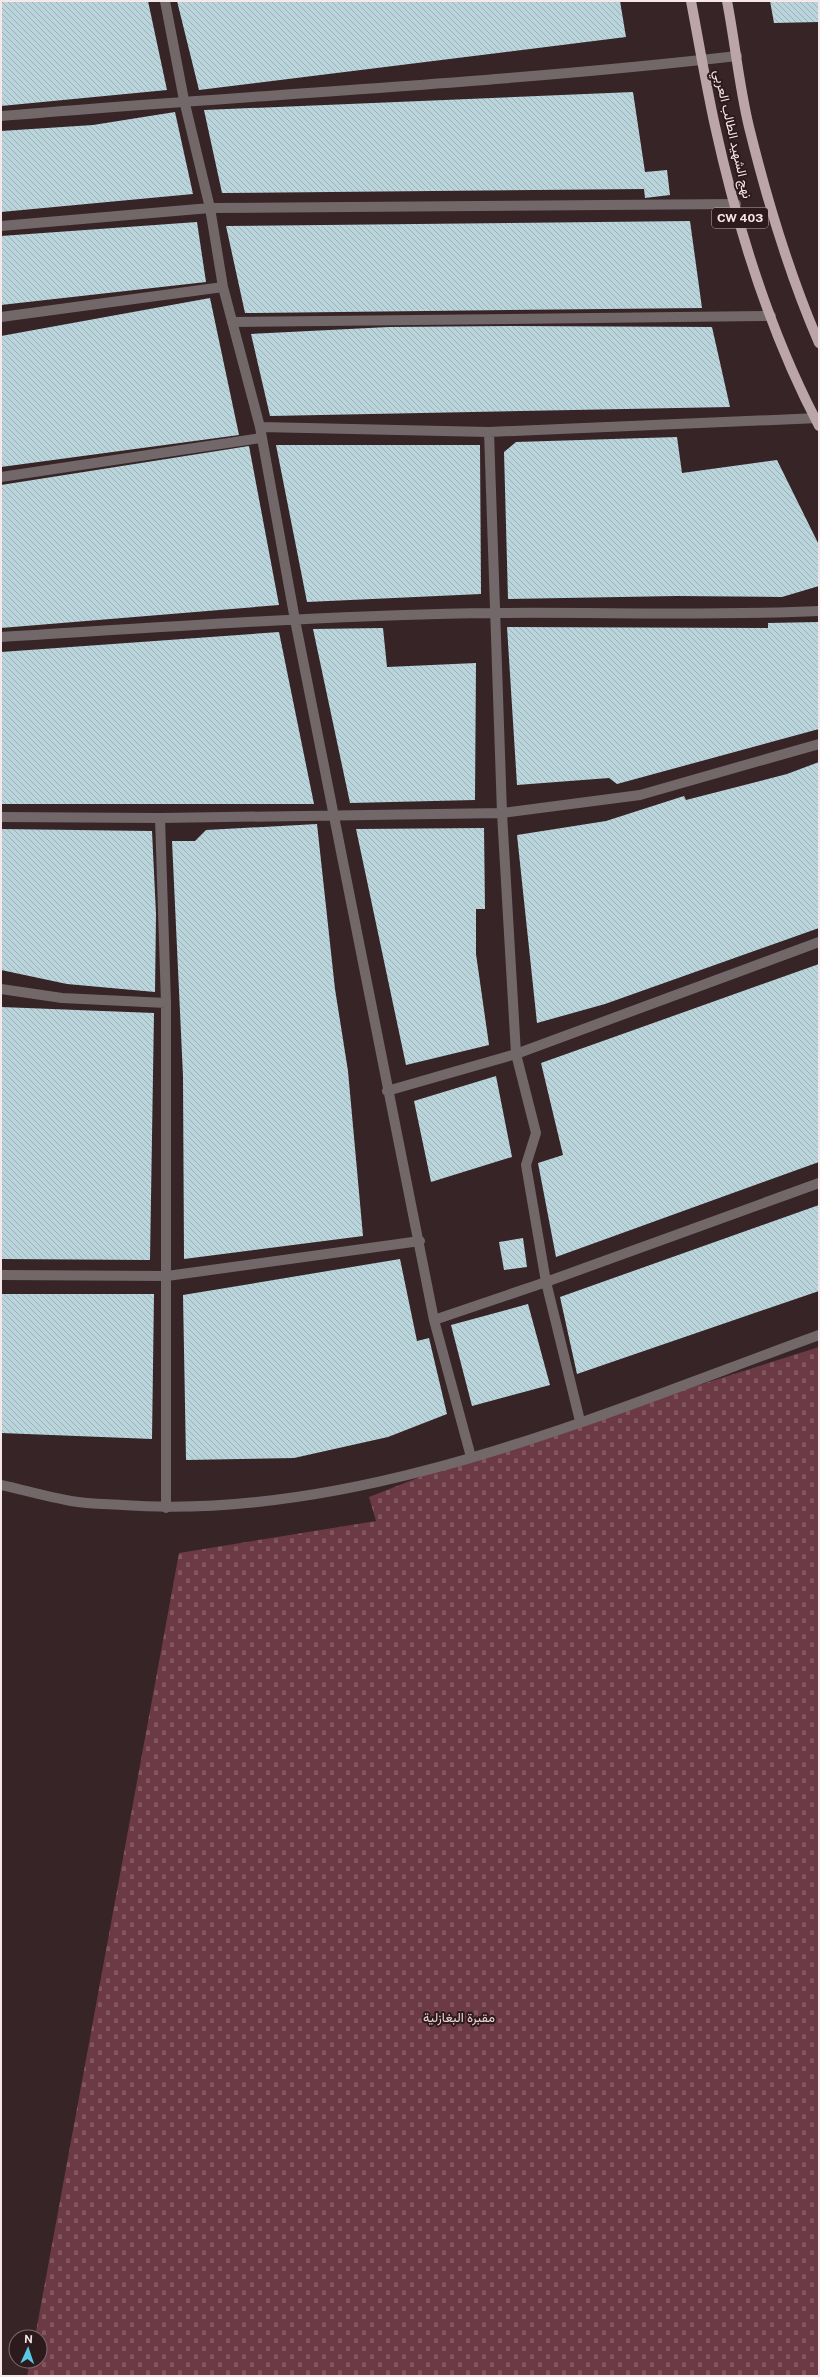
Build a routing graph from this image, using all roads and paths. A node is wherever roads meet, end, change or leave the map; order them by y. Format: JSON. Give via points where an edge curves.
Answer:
{"nodes":[{"id":1,"x":165,"y":1,"type":"edge"},
{"id":2,"x":691,"y":1,"type":"edge"},
{"id":3,"x":727,"y":1,"type":"edge"},
{"id":4,"x":737,"y":56,"type":"junction"},
{"id":5,"x":703,"y":60,"type":"junction"},
{"id":6,"x":184,"y":100,"type":"junction"},
{"id":7,"x":1,"y":116,"type":"edge"},
{"id":8,"x":736,"y":204,"type":"junction"},
{"id":9,"x":210,"y":208,"type":"junction"},
{"id":10,"x":1,"y":226,"type":"edge"},
{"id":11,"x":223,"y":287,"type":"junction"},
{"id":12,"x":771,"y":316,"type":"junction"},
{"id":13,"x":1,"y":317,"type":"edge"},
{"id":14,"x":232,"y":322,"type":"junction"},
{"id":15,"x":819,"y":343,"type":"edge"},
{"id":16,"x":818,"y":421,"type":"edge"},
{"id":17,"x":260,"y":427,"type":"junction"},
{"id":18,"x":489,"y":432,"type":"junction"},
{"id":19,"x":262,"y":438,"type":"junction"},
{"id":20,"x":1,"y":478,"type":"edge"},
{"id":21,"x":819,"y":611,"type":"edge"},
{"id":22,"x":494,"y":613,"type":"junction"},
{"id":23,"x":295,"y":620,"type":"junction"},
{"id":24,"x":1,"y":637,"type":"edge"},
{"id":25,"x":819,"y":744,"type":"edge"},
{"id":26,"x":502,"y":813,"type":"junction"},
{"id":27,"x":335,"y":815,"type":"junction"},
{"id":28,"x":1,"y":817,"type":"edge"},
{"id":29,"x":160,"y":818,"type":"junction"},
{"id":30,"x":819,"y":942,"type":"edge"},
{"id":31,"x":1,"y":989,"type":"edge"},
{"id":32,"x":166,"y":1003,"type":"junction"},
{"id":33,"x":516,"y":1054,"type":"junction"},
{"id":34,"x":387,"y":1091,"type":"junction"},
{"id":35,"x":819,"y":1183,"type":"edge"},
{"id":36,"x":420,"y":1241,"type":"junction"},
{"id":37,"x":1,"y":1275,"type":"edge"},
{"id":38,"x":167,"y":1276,"type":"junction"},
{"id":39,"x":546,"y":1282,"type":"junction"},
{"id":40,"x":434,"y":1320,"type":"junction"},
{"id":41,"x":819,"y":1335,"type":"edge"},
{"id":42,"x":580,"y":1421,"type":"junction"},
{"id":43,"x":471,"y":1457,"type":"junction"},
{"id":44,"x":1,"y":1485,"type":"edge"},
{"id":45,"x":166,"y":1508,"type":"junction"}],
"edges":[{"from":1,"to":6,"type":"street"},
{"from":2,"to":5,"type":"main road","name":"نهج الشهيد الطالب العربي","number":"CW 403"},
{"from":3,"to":4,"type":"main road","name":"نهج الشهيد الطالب العربي","number":"CW 403"},
{"from":4,"to":5,"type":"street"},
{"from":4,"to":15,"type":"main road","name":"نهج الشهيد الطالب العربي","number":"CW 403","via":[[748,125],[784,248]]},
{"from":5,"to":6,"type":"street","via":[[445,83]]},
{"from":5,"to":8,"type":"main road","name":"نهج الشهيد الطالب العربي","number":"CW 403","via":[[715,126]]},
{"from":6,"to":7,"type":"street"},
{"from":6,"to":9,"type":"street"},
{"from":8,"to":9,"type":"street"},
{"from":8,"to":12,"type":"main road","name":"نهج الشهيد الطالب العربي","number":"CW 403","via":[[750,256]]},
{"from":9,"to":10,"type":"street"},
{"from":9,"to":11,"type":"street"},
{"from":11,"to":13,"type":"street"},
{"from":11,"to":14,"type":"street"},
{"from":12,"to":14,"type":"street"},
{"from":12,"to":16,"type":"main road","name":"نهج الشهيد الطالب العربي","number":"CW 403"},
{"from":14,"to":17,"type":"street"},
{"from":16,"to":18,"type":"street"},
{"from":17,"to":18,"type":"street"},
{"from":17,"to":19,"type":"street"},
{"from":18,"to":22,"type":"street"},
{"from":19,"to":20,"type":"street"},
{"from":19,"to":23,"type":"street"},
{"from":21,"to":22,"type":"street","via":[[754,614]]},
{"from":22,"to":23,"type":"street"},
{"from":22,"to":26,"type":"street"},
{"from":23,"to":24,"type":"street"},
{"from":23,"to":27,"type":"street"},
{"from":25,"to":26,"type":"street","via":[[640,795]]},
{"from":26,"to":27,"type":"street"},
{"from":26,"to":33,"type":"street"},
{"from":27,"to":29,"type":"street"},
{"from":27,"to":34,"type":"street"},
{"from":28,"to":29,"type":"street"},
{"from":29,"to":32,"type":"street"},
{"from":30,"to":33,"type":"street"},
{"from":31,"to":32,"type":"street","via":[[62,998]]},
{"from":32,"to":38,"type":"street"},
{"from":33,"to":34,"type":"street"},
{"from":33,"to":39,"type":"street","via":[[536,1133],[526,1165]]},
{"from":34,"to":36,"type":"street"},
{"from":35,"to":39,"type":"street"},
{"from":36,"to":38,"type":"street"},
{"from":36,"to":40,"type":"street"},
{"from":37,"to":38,"type":"street"},
{"from":38,"to":45,"type":"street"},
{"from":39,"to":40,"type":"street"},
{"from":39,"to":42,"type":"street"},
{"from":40,"to":43,"type":"street"},
{"from":41,"to":42,"type":"street"},
{"from":42,"to":43,"type":"street"},
{"from":43,"to":45,"type":"street","via":[[367,1484],[268,1502]]},
{"from":44,"to":45,"type":"street","via":[[72,1501]]}]}
